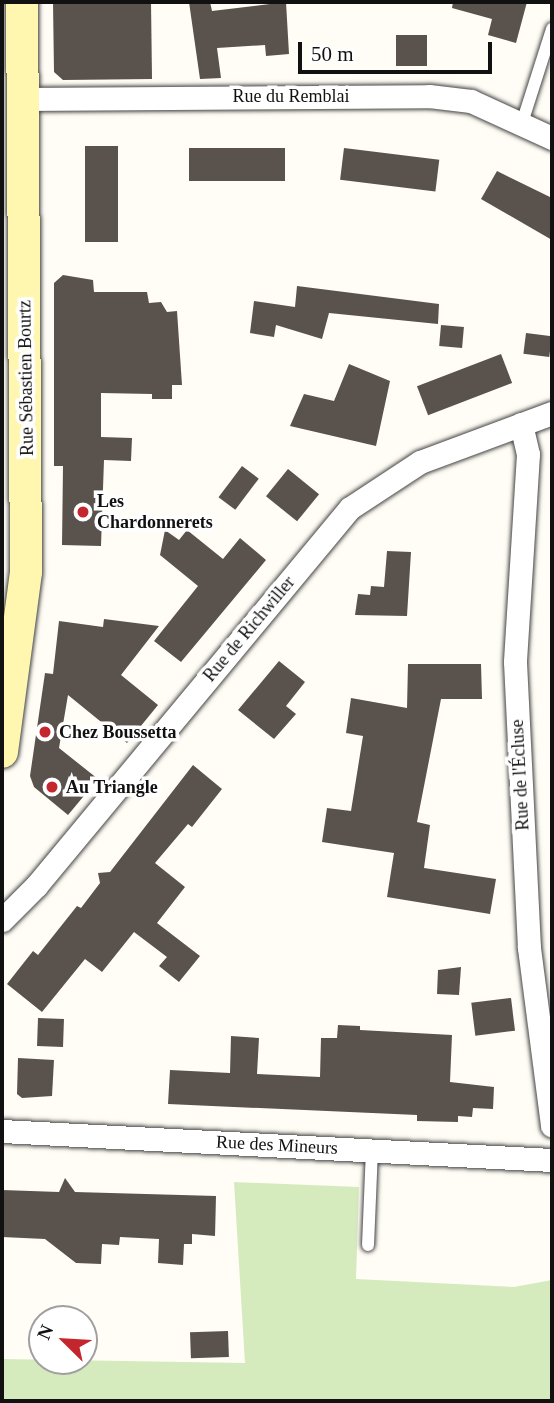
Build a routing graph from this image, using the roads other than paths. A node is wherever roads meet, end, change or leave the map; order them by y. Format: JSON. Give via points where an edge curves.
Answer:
{"nodes":[{"id":1,"x":22,"y":2,"type":"edge"},
{"id":2,"x":552,"y":29,"type":"edge"},
{"id":3,"x":22,"y":99,"type":"junction"},
{"id":4,"x":522,"y":123,"type":"junction"},
{"id":5,"x":552,"y":138,"type":"edge"},
{"id":6,"x":552,"y":414,"type":"edge"},
{"id":7,"x":521,"y":424,"type":"junction"},
{"id":8,"x":2,"y":752,"type":"edge"},
{"id":9,"x":2,"y":920,"type":"edge"},
{"id":10,"x":552,"y":1126,"type":"edge"},
{"id":11,"x":2,"y":1131,"type":"edge"},
{"id":12,"x":372,"y":1151,"type":"junction"},
{"id":13,"x":552,"y":1160,"type":"edge"},
{"id":14,"x":368,"y":1245,"type":"dead end"}],
"edges":[{"from":1,"to":3,"type":"main road","name":"Rue Sébastien Bourtz"},
{"from":2,"to":4,"type":"lane"},
{"from":3,"to":4,"type":"street","name":"Rue du Remblai","via":[[429,96],[471,101]]},
{"from":3,"to":8,"type":"main road","name":"Rue Sébastien Bourtz","via":[[26,572]]},
{"from":4,"to":5,"type":"street","name":"Rue du Remblai"},
{"from":6,"to":7,"type":"street","name":"Rue de Richwiller"},
{"from":7,"to":9,"type":"street","name":"Rue de Richwiller","via":[[420,461],[350,508],[36,886]]},
{"from":7,"to":10,"type":"street","name":"Rue de l'Écluse","via":[[528,454],[515,662],[529,947]]},
{"from":11,"to":12,"type":"street","name":"Rue des Mineurs"},
{"from":12,"to":13,"type":"street","name":"Rue des Mineurs"},
{"from":12,"to":14,"type":"lane"}]}
